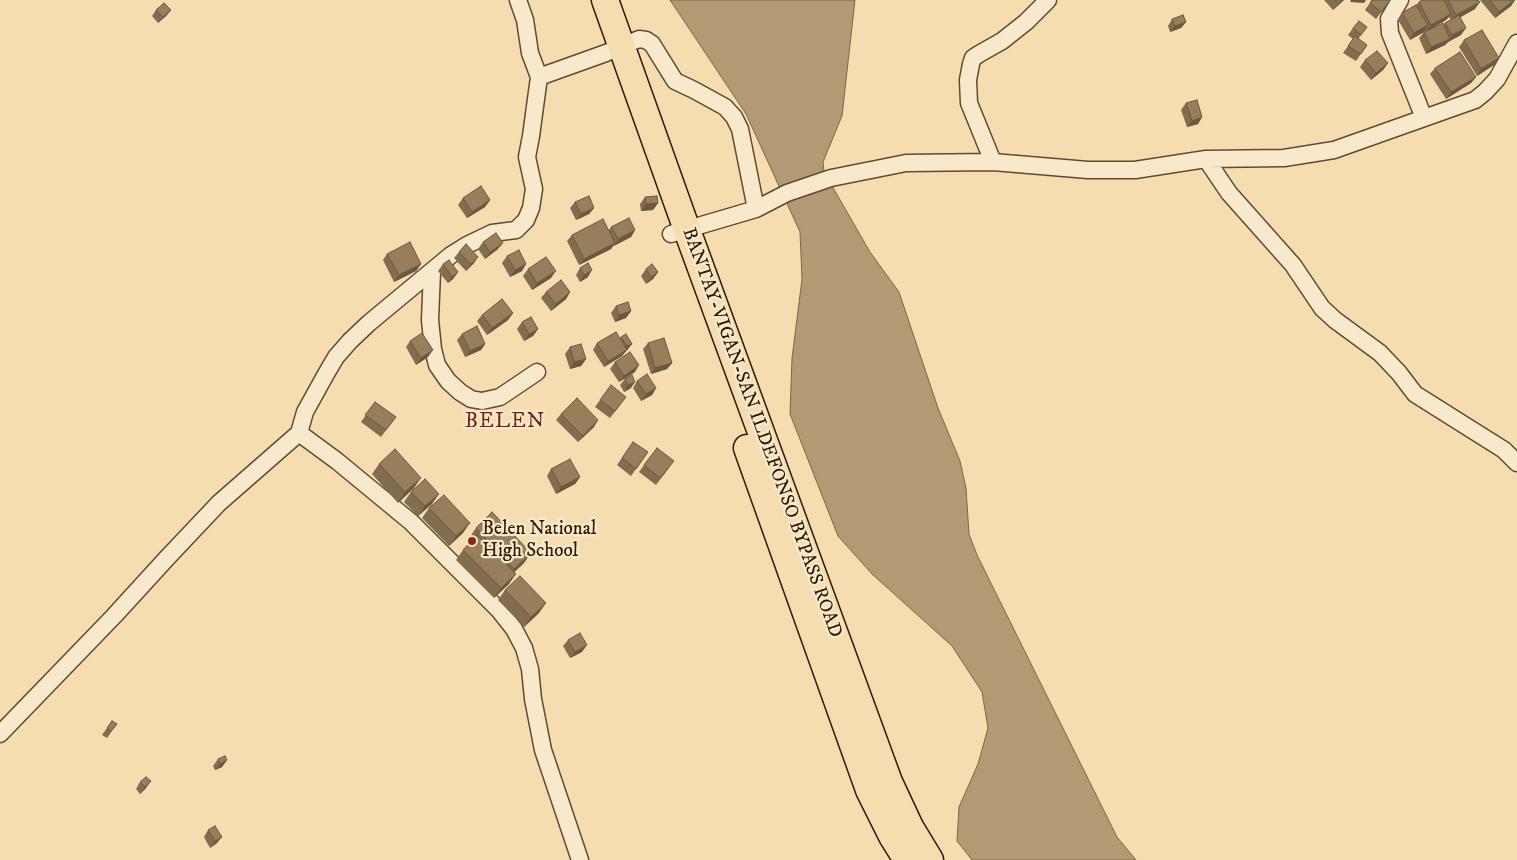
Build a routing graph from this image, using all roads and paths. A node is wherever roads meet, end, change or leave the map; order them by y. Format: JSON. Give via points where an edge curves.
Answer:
{"nodes":[{"id":1,"x":518,"y":0,"type":"edge"},
{"id":2,"x":586,"y":0,"type":"edge"},
{"id":3,"x":605,"y":0,"type":"edge"},
{"id":4,"x":1048,"y":0,"type":"edge"},
{"id":5,"x":1400,"y":0,"type":"edge"},
{"id":6,"x":1517,"y":43,"type":"edge"},
{"id":7,"x":614,"y":50,"type":"junction"},
{"id":8,"x":539,"y":77,"type":"junction"},
{"id":9,"x":1424,"y":118,"type":"junction"},
{"id":10,"x":1206,"y":159,"type":"junction"},
{"id":11,"x":993,"y":162,"type":"junction"},
{"id":12,"x":756,"y":209,"type":"junction"},
{"id":13,"x":679,"y":232,"type":"junction"},
{"id":14,"x":432,"y":272,"type":"junction"},
{"id":15,"x":537,"y":372,"type":"dead end"},
{"id":16,"x":298,"y":433,"type":"junction"},
{"id":17,"x":1517,"y":463,"type":"edge"},
{"id":18,"x":0,"y":734,"type":"edge"},
{"id":19,"x":580,"y":860,"type":"edge"},
{"id":20,"x":907,"y":860,"type":"edge"},
{"id":21,"x":930,"y":860,"type":"edge"}],
"edges":[{"from":1,"to":8,"type":"street"},
{"from":2,"to":7,"type":"main road","name":"BANTAY-VIGAN-SAN ILDEFONSO BYPASS ROAD"},
{"from":3,"to":7,"type":"main road","name":"BANTAY-VIGAN-SAN ILDEFONSO BYPASS ROAD"},
{"from":4,"to":11,"type":"street","via":[[1026,22],[973,58],[970,64],[969,103]]},
{"from":5,"to":9,"type":"street","via":[[1389,19],[1390,33]]},
{"from":6,"to":9,"type":"street","via":[[1485,92],[1475,100]]},
{"from":7,"to":8,"type":"street"},
{"from":7,"to":12,"type":"street","via":[[639,39],[646,40],[652,44],[675,81],[725,107],[734,117],[740,129]]},
{"from":7,"to":13,"type":"main road","name":"BANTAY-VIGAN-SAN ILDEFONSO BYPASS ROAD"},
{"from":8,"to":14,"type":"street","via":[[527,157],[534,189],[526,220],[516,230],[492,232],[467,245]]},
{"from":9,"to":10,"type":"street","via":[[1334,150],[1284,158]]},
{"from":10,"to":11,"type":"street","via":[[1135,170],[1088,170]]},
{"from":10,"to":17,"type":"street","via":[[1229,193],[1293,265],[1322,308],[1380,354],[1416,394],[1504,450]]},
{"from":11,"to":12,"type":"street","via":[[906,163],[830,178],[787,193]]},
{"from":12,"to":13,"type":"street"},
{"from":13,"to":20,"type":"main road","name":"BANTAY-VIGAN-SAN ILDEFONSO BYPASS ROAD","via":[[870,790]]},
{"from":13,"to":21,"type":"main road","name":"BANTAY-VIGAN-SAN ILDEFONSO BYPASS ROAD","via":[[889,782]]},
{"from":14,"to":15,"type":"street","via":[[430,320],[433,349],[437,364],[448,381],[460,392],[482,401],[500,396]]},
{"from":14,"to":16,"type":"street","via":[[369,323],[336,357],[305,412]]},
{"from":16,"to":18,"type":"street","via":[[220,503]]},
{"from":16,"to":19,"type":"street","via":[[352,472],[411,522],[514,629],[530,669],[544,750]]}]}
